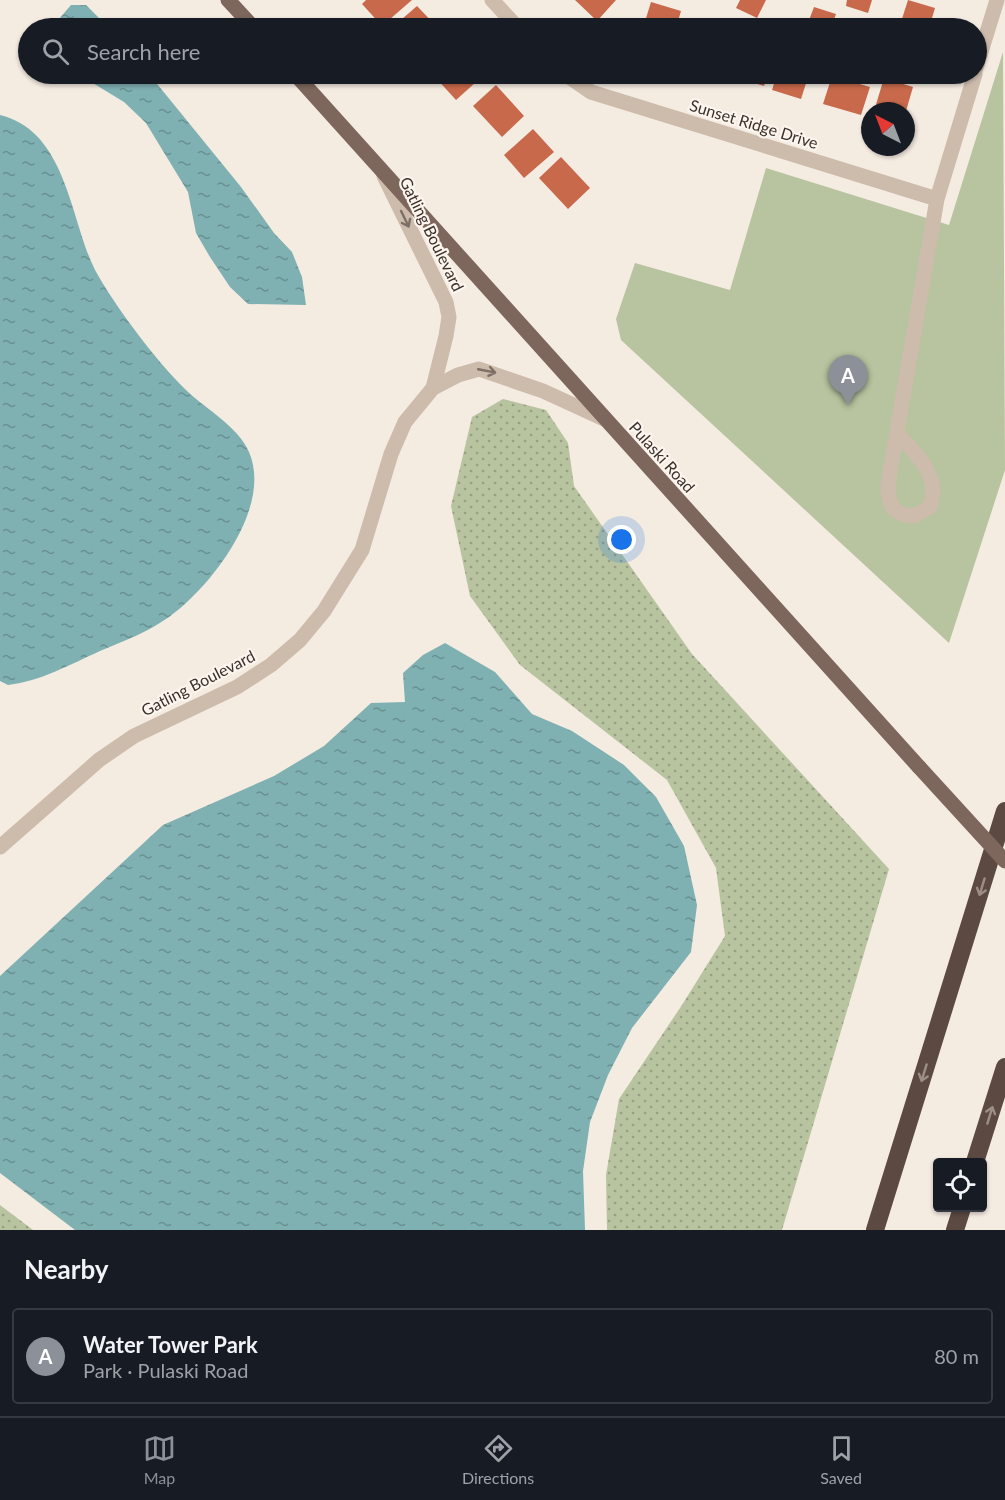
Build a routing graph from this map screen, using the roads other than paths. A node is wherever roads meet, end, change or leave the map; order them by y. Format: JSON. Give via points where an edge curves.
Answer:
{"nodes":[{"id":1,"x":228,"y":0,"type":"edge"},
{"id":2,"x":492,"y":0,"type":"edge"},
{"id":3,"x":997,"y":0,"type":"edge"},
{"id":4,"x":245,"y":18,"type":"edge"},
{"id":5,"x":509,"y":18,"type":"edge"},
{"id":6,"x":987,"y":32,"type":"edge"},
{"id":7,"x":304,"y":84,"type":"edge"},
{"id":8,"x":579,"y":84,"type":"edge"},
{"id":9,"x":972,"y":84,"type":"edge"},
{"id":10,"x":380,"y":167,"type":"junction"},
{"id":11,"x":937,"y":199,"type":"junction"},
{"id":12,"x":433,"y":388,"type":"junction"},
{"id":13,"x":604,"y":419,"type":"junction"},
{"id":14,"x":898,"y":435,"type":"junction"},
{"id":15,"x":1005,"y":811,"type":"edge"},
{"id":16,"x":0,"y":847,"type":"edge"},
{"id":17,"x":1005,"y":861,"type":"edge"},
{"id":18,"x":1005,"y":1067,"type":"edge"},
{"id":19,"x":976,"y":1158,"type":"edge"},
{"id":20,"x":961,"y":1212,"type":"edge"},
{"id":21,"x":875,"y":1230,"type":"edge"},
{"id":22,"x":955,"y":1230,"type":"edge"}],
"edges":[{"from":1,"to":4,"type":"main road"},
{"from":2,"to":5,"type":"street"},
{"from":3,"to":6,"type":"street"},
{"from":7,"to":10,"type":"main road","name":"Pulaski Road"},
{"from":8,"to":11,"type":"street","name":"Sunset Ridge Drive","via":[[591,92]]},
{"from":9,"to":11,"type":"street"},
{"from":10,"to":12,"type":"street","name":"Gatling Boulevard","one_way":true,"via":[[446,302],[449,317]]},
{"from":10,"to":13,"type":"main road","name":"Pulaski Road"},
{"from":11,"to":14,"type":"street"},
{"from":12,"to":13,"type":"street","name":"Gatling Boulevard","one_way":true,"via":[[479,369],[543,391]]},
{"from":12,"to":16,"type":"street","name":"Gatling Boulevard","via":[[405,422],[390,453],[362,550],[324,611],[300,640],[237,687],[125,742]]},
{"from":13,"to":17,"type":"main road","name":"Pulaski Road","bridge":true},
{"from":14,"to":14,"type":"street","via":[[888,497],[897,513],[914,516],[930,507],[933,486],[929,471]]},
{"from":15,"to":21,"type":"highway","one_way":true},
{"from":19,"to":18,"type":"highway","one_way":true},
{"from":20,"to":22,"type":"highway"}]}
